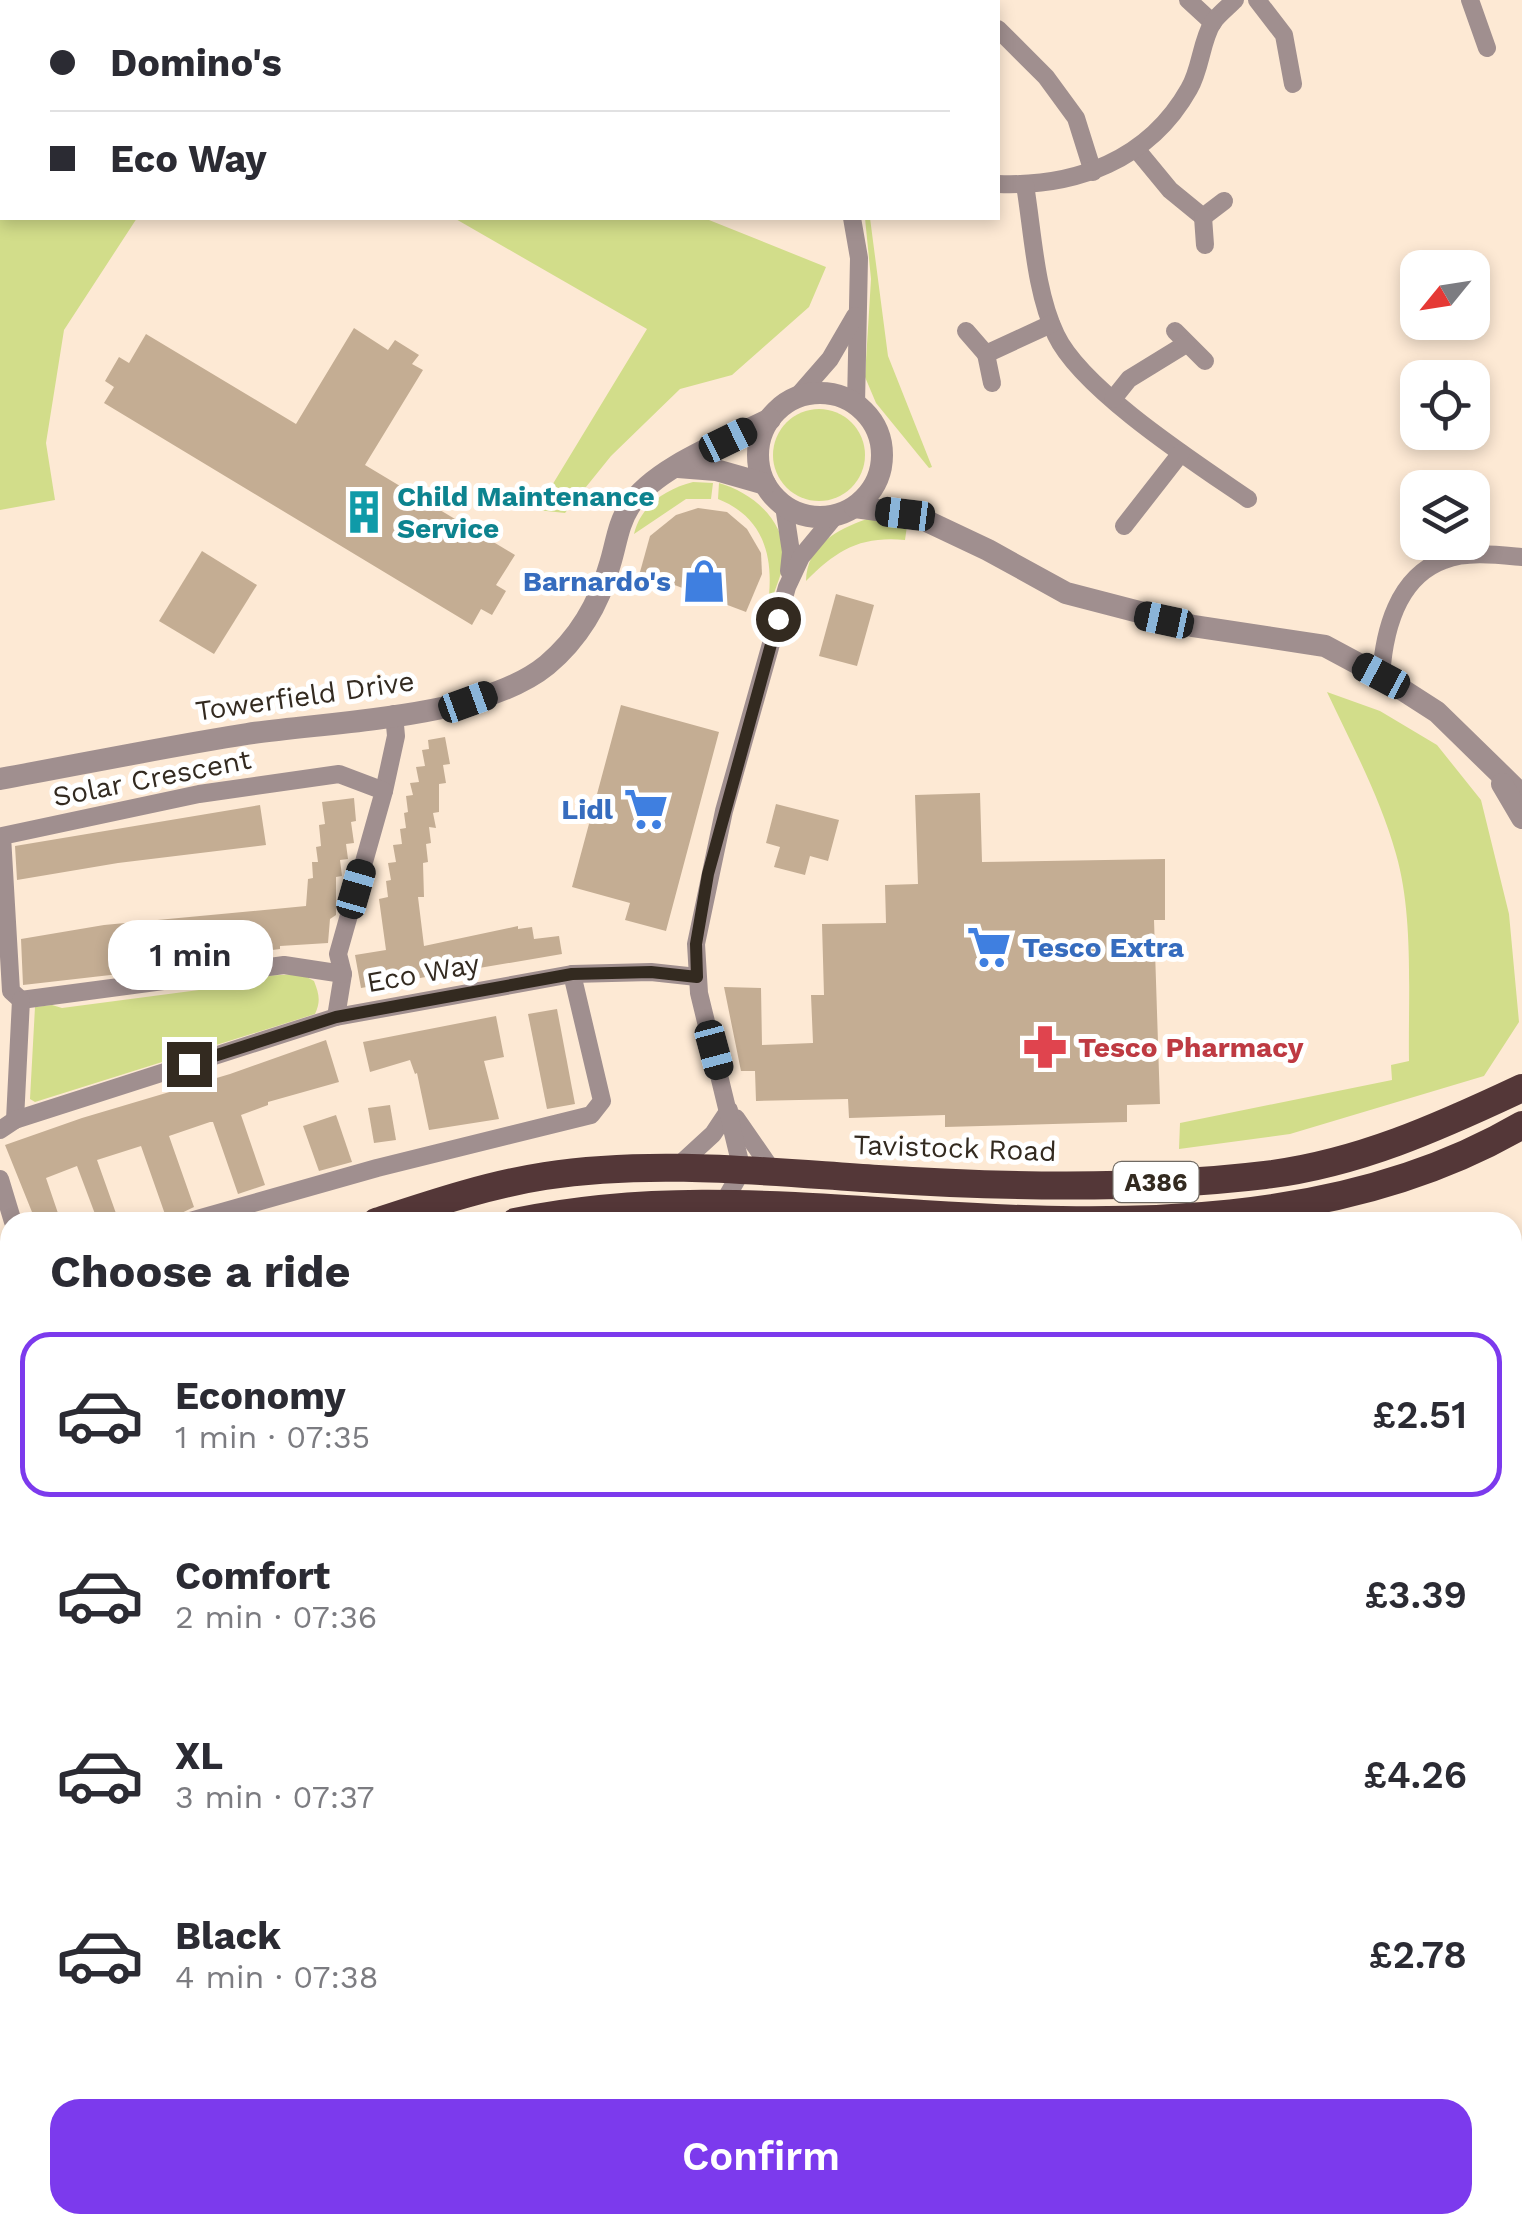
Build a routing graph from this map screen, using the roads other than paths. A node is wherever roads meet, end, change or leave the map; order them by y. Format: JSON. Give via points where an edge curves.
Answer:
{"nodes":[{"id":1,"x":1188,"y":0,"type":"edge"},
{"id":2,"x":1235,"y":0,"type":"edge"},
{"id":3,"x":1257,"y":0,"type":"edge"},
{"id":4,"x":1470,"y":0,"type":"edge"},
{"id":5,"x":1213,"y":23,"type":"junction"},
{"id":6,"x":1000,"y":32,"type":"edge"},
{"id":7,"x":1487,"y":48,"type":"dead end"},
{"id":8,"x":1292,"y":84,"type":"dead end"},
{"id":9,"x":1137,"y":150,"type":"junction"},
{"id":10,"x":1093,"y":172,"type":"junction"},
{"id":11,"x":1000,"y":184,"type":"edge"},
{"id":12,"x":1025,"y":185,"type":"junction"},
{"id":13,"x":1224,"y":201,"type":"dead end"},
{"id":14,"x":1203,"y":217,"type":"junction"},
{"id":15,"x":852,"y":220,"type":"edge"},
{"id":16,"x":1205,"y":245,"type":"dead end"},
{"id":17,"x":855,"y":316,"type":"junction"},
{"id":18,"x":1051,"y":324,"type":"junction"},
{"id":19,"x":966,"y":331,"type":"dead end"},
{"id":20,"x":986,"y":354,"type":"junction"},
{"id":21,"x":1205,"y":361,"type":"dead end"},
{"id":22,"x":992,"y":384,"type":"dead end"},
{"id":23,"x":796,"y":398,"type":"junction"},
{"id":24,"x":1113,"y":399,"type":"junction"},
{"id":25,"x":856,"y":404,"type":"junction"},
{"id":26,"x":770,"y":419,"type":"junction"},
{"id":27,"x":1181,"y":453,"type":"junction"},
{"id":28,"x":678,"y":466,"type":"junction"},
{"id":29,"x":765,"y":484,"type":"junction"},
{"id":30,"x":1248,"y":500,"type":"dead end"},
{"id":31,"x":784,"y":506,"type":"junction"},
{"id":32,"x":845,"y":512,"type":"junction"},
{"id":33,"x":1124,"y":526,"type":"dead end"},
{"id":34,"x":1522,"y":557,"type":"edge"},
{"id":35,"x":787,"y":586,"type":"junction"},
{"id":36,"x":1381,"y":676,"type":"junction"},
{"id":37,"x":394,"y":714,"type":"junction"},
{"id":38,"x":1490,"y":764,"type":"junction"},
{"id":39,"x":0,"y":780,"type":"edge"},
{"id":40,"x":384,"y":791,"type":"junction"},
{"id":41,"x":1522,"y":795,"type":"edge"},
{"id":42,"x":1522,"y":818,"type":"edge"},
{"id":43,"x":342,"y":974,"type":"junction"},
{"id":44,"x":572,"y":974,"type":"junction"},
{"id":45,"x":697,"y":977,"type":"junction"},
{"id":46,"x":21,"y":1000,"type":"junction"},
{"id":47,"x":336,"y":1017,"type":"junction"},
{"id":48,"x":1522,"y":1088,"type":"edge"},
{"id":49,"x":730,"y":1110,"type":"junction"},
{"id":50,"x":1522,"y":1124,"type":"edge"},
{"id":51,"x":5,"y":1126,"type":"edge"},
{"id":52,"x":676,"y":1168,"type":"junction"},
{"id":53,"x":742,"y":1170,"type":"junction"},
{"id":54,"x":774,"y":1172,"type":"junction"},
{"id":55,"x":0,"y":1179,"type":"edge"},
{"id":56,"x":724,"y":1202,"type":"junction"},
{"id":57,"x":10,"y":1212,"type":"edge"},
{"id":58,"x":221,"y":1212,"type":"edge"},
{"id":59,"x":407,"y":1212,"type":"edge"},
{"id":60,"x":579,"y":1212,"type":"edge"},
{"id":61,"x":933,"y":1212,"type":"edge"},
{"id":62,"x":1237,"y":1212,"type":"edge"}],
"edges":[{"from":1,"to":5,"type":"street"},
{"from":2,"to":5,"type":"street"},
{"from":3,"to":8,"type":"street","via":[[1284,35]]},
{"from":4,"to":7,"type":"street"},
{"from":5,"to":9,"type":"street","via":[[1190,88]]},
{"from":6,"to":10,"type":"street","via":[[1076,118]]},
{"from":9,"to":10,"type":"street"},
{"from":9,"to":14,"type":"street"},
{"from":10,"to":12,"type":"street"},
{"from":11,"to":12,"type":"street"},
{"from":12,"to":18,"type":"street"},
{"from":13,"to":14,"type":"street"},
{"from":14,"to":16,"type":"street"},
{"from":15,"to":17,"type":"street","via":[[859,258]]},
{"from":17,"to":23,"type":"street"},
{"from":17,"to":25,"type":"street"},
{"from":18,"to":20,"type":"street"},
{"from":18,"to":24,"type":"street"},
{"from":19,"to":20,"type":"street"},
{"from":20,"to":22,"type":"street"},
{"from":21,"to":24,"type":"street","via":[[1180,338]]},
{"from":23,"to":25,"type":"street","via":[[827,393]]},
{"from":23,"to":26,"type":"street"},
{"from":24,"to":27,"type":"street"},
{"from":25,"to":32,"type":"street","via":[[879,434],[883,461],[874,487]]},
{"from":26,"to":28,"type":"street","name":"Towerfield Drive"},
{"from":26,"to":29,"type":"street","via":[[758,451]]},
{"from":27,"to":30,"type":"street"},
{"from":27,"to":33,"type":"street"},
{"from":28,"to":29,"type":"street"},
{"from":28,"to":37,"type":"street","name":"Towerfield Drive","via":[[630,505],[592,614],[546,666],[468,702]]},
{"from":29,"to":31,"type":"street"},
{"from":31,"to":32,"type":"street","via":[[812,517]]},
{"from":31,"to":35,"type":"street","via":[[791,552]]},
{"from":32,"to":35,"type":"street","via":[[801,557]]},
{"from":32,"to":36,"type":"street","via":[[914,515],[1066,593],[1192,626],[1325,646]]},
{"from":34,"to":36,"type":"street","via":[[1445,559],[1416,578],[1383,639]]},
{"from":35,"to":45,"type":"street","via":[[708,874]]},
{"from":36,"to":38,"type":"street","via":[[1436,712]]},
{"from":37,"to":39,"type":"street","name":"Towerfield Drive"},
{"from":37,"to":40,"type":"street"},
{"from":38,"to":41,"type":"street"},
{"from":38,"to":42,"type":"street"},
{"from":40,"to":43,"type":"street","via":[[338,954]]},
{"from":40,"to":46,"type":"street","name":"Solar Crescent","via":[[339,774],[200,794],[2,836],[11,991]]},
{"from":43,"to":46,"type":"street","via":[[284,965]]},
{"from":43,"to":47,"type":"street"},
{"from":44,"to":45,"type":"street","name":"Eco Way"},
{"from":44,"to":47,"type":"street","name":"Eco Way"},
{"from":44,"to":58,"type":"street","via":[[602,1101],[591,1115]]},
{"from":45,"to":49,"type":"street"},
{"from":46,"to":51,"type":"street"},
{"from":47,"to":51,"type":"street","name":"Eco Way"},
{"from":48,"to":54,"type":"highway","name":"Tavistock Road","number":"A386","via":[[1355,1157],[1265,1175],[1042,1186]]},
{"from":49,"to":52,"type":"street"},
{"from":49,"to":53,"type":"street"},
{"from":49,"to":54,"type":"street"},
{"from":50,"to":62,"type":"highway","number":"A386","via":[[1417,1173],[1345,1194]]},
{"from":52,"to":53,"type":"highway","name":"Tavistock Road","number":"A386"},
{"from":52,"to":59,"type":"highway","name":"Tavistock Road","number":"A386","via":[[543,1176]]},
{"from":53,"to":54,"type":"highway","name":"Tavistock Road","number":"A386"},
{"from":53,"to":56,"type":"street"},
{"from":55,"to":57,"type":"street"},
{"from":56,"to":60,"type":"highway","number":"A386"},
{"from":56,"to":61,"type":"highway","number":"A386"}]}
